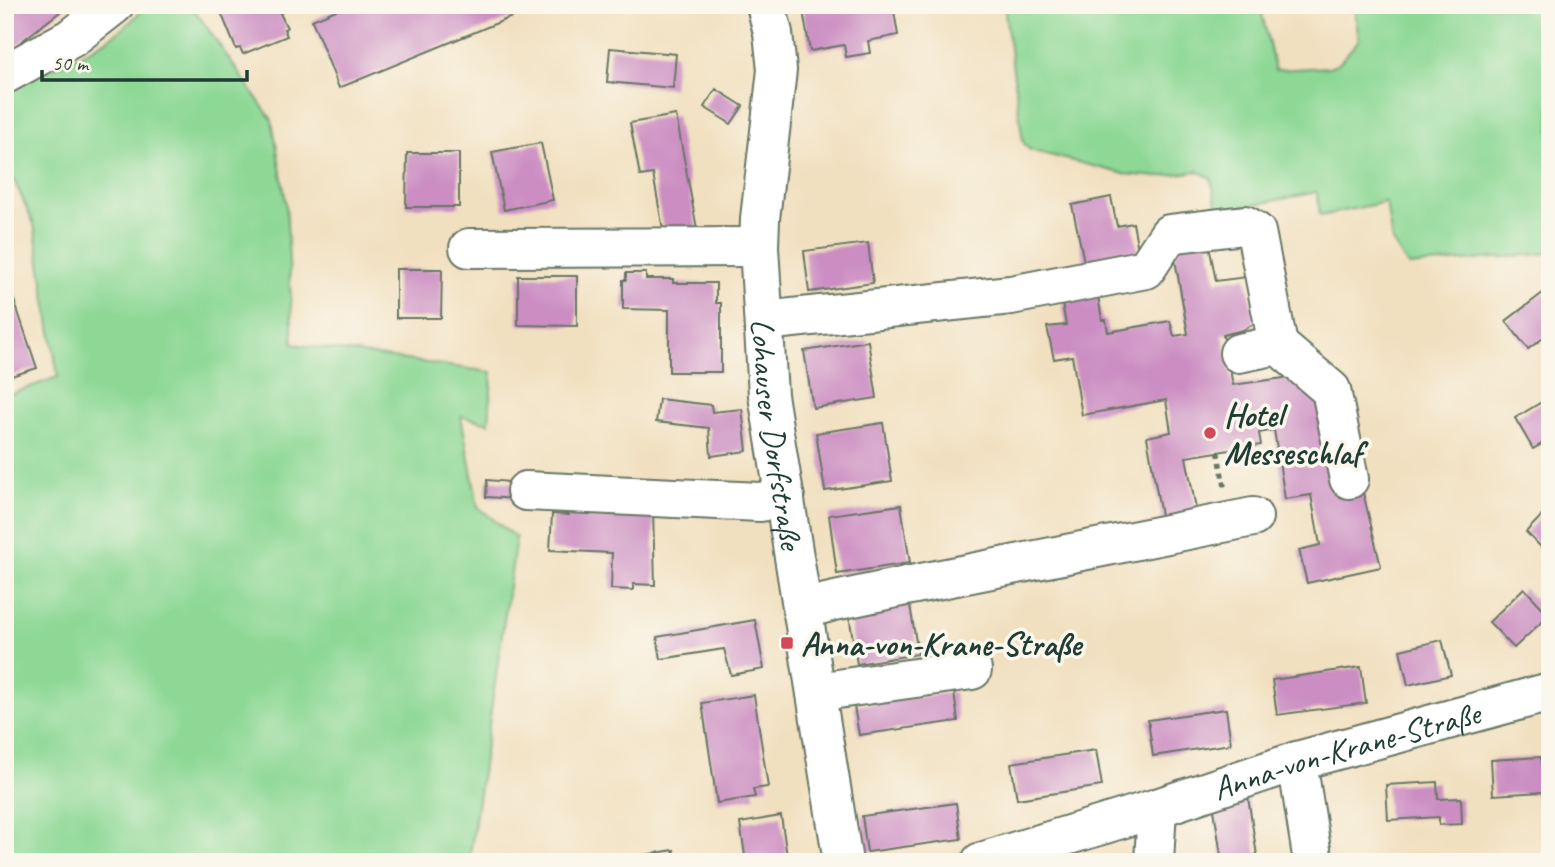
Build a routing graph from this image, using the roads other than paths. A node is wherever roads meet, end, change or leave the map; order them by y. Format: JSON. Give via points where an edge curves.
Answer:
{"nodes":[{"id":1,"x":114,"y":5,"type":"edge"},
{"id":2,"x":766,"y":5,"type":"edge"},
{"id":3,"x":5,"y":74,"type":"edge"},
{"id":4,"x":759,"y":247,"type":"junction"},
{"id":5,"x":469,"y":248,"type":"dead end"},
{"id":6,"x":764,"y":321,"type":"junction"},
{"id":7,"x":1278,"y":345,"type":"junction"},
{"id":8,"x":1239,"y":353,"type":"dead end"},
{"id":9,"x":1349,"y":479,"type":"dead end"},
{"id":10,"x":526,"y":491,"type":"dead end"},
{"id":11,"x":785,"y":498,"type":"junction"},
{"id":12,"x":1252,"y":517,"type":"dead end"},
{"id":13,"x":802,"y":610,"type":"junction"},
{"id":14,"x":972,"y":670,"type":"dead end"},
{"id":15,"x":816,"y":692,"type":"junction"},
{"id":16,"x":1550,"y":692,"type":"edge"},
{"id":17,"x":1297,"y":761,"type":"junction"},
{"id":18,"x":1157,"y":808,"type":"junction"},
{"id":19,"x":843,"y":862,"type":"edge"},
{"id":20,"x":981,"y":862,"type":"edge"},
{"id":21,"x":1154,"y":862,"type":"edge"},
{"id":22,"x":1313,"y":862,"type":"edge"}],
"edges":[{"from":1,"to":3,"type":"street","via":[[73,37]]},
{"from":2,"to":4,"type":"street","name":"Lohauser Dorfstraße","via":[[777,70]]},
{"from":4,"to":5,"type":"street"},
{"from":4,"to":6,"type":"street","name":"Lohauser Dorfstraße"},
{"from":6,"to":7,"type":"street","via":[[1011,295],[1146,269],[1170,234],[1245,225],[1256,232]]},
{"from":6,"to":11,"type":"street","name":"Lohauser Dorfstraße","via":[[768,395]]},
{"from":7,"to":8,"type":"street"},
{"from":7,"to":9,"type":"street","via":[[1331,390]]},
{"from":10,"to":11,"type":"street","via":[[760,502]]},
{"from":11,"to":13,"type":"street","name":"Lohauser Dorfstraße","via":[[776,547]]},
{"from":12,"to":13,"type":"street"},
{"from":13,"to":15,"type":"street","name":"Lohauser Dorfstraße"},
{"from":14,"to":15,"type":"street"},
{"from":15,"to":19,"type":"street","name":"Lohauser Dorfstraße"},
{"from":16,"to":17,"type":"street","name":"Anna-von-Krane-Straße"},
{"from":17,"to":18,"type":"street","name":"Anna-von-Krane-Straße"},
{"from":17,"to":22,"type":"street"},
{"from":18,"to":20,"type":"street","name":"Anna-von-Krane-Straße"},
{"from":18,"to":21,"type":"street"}]}
